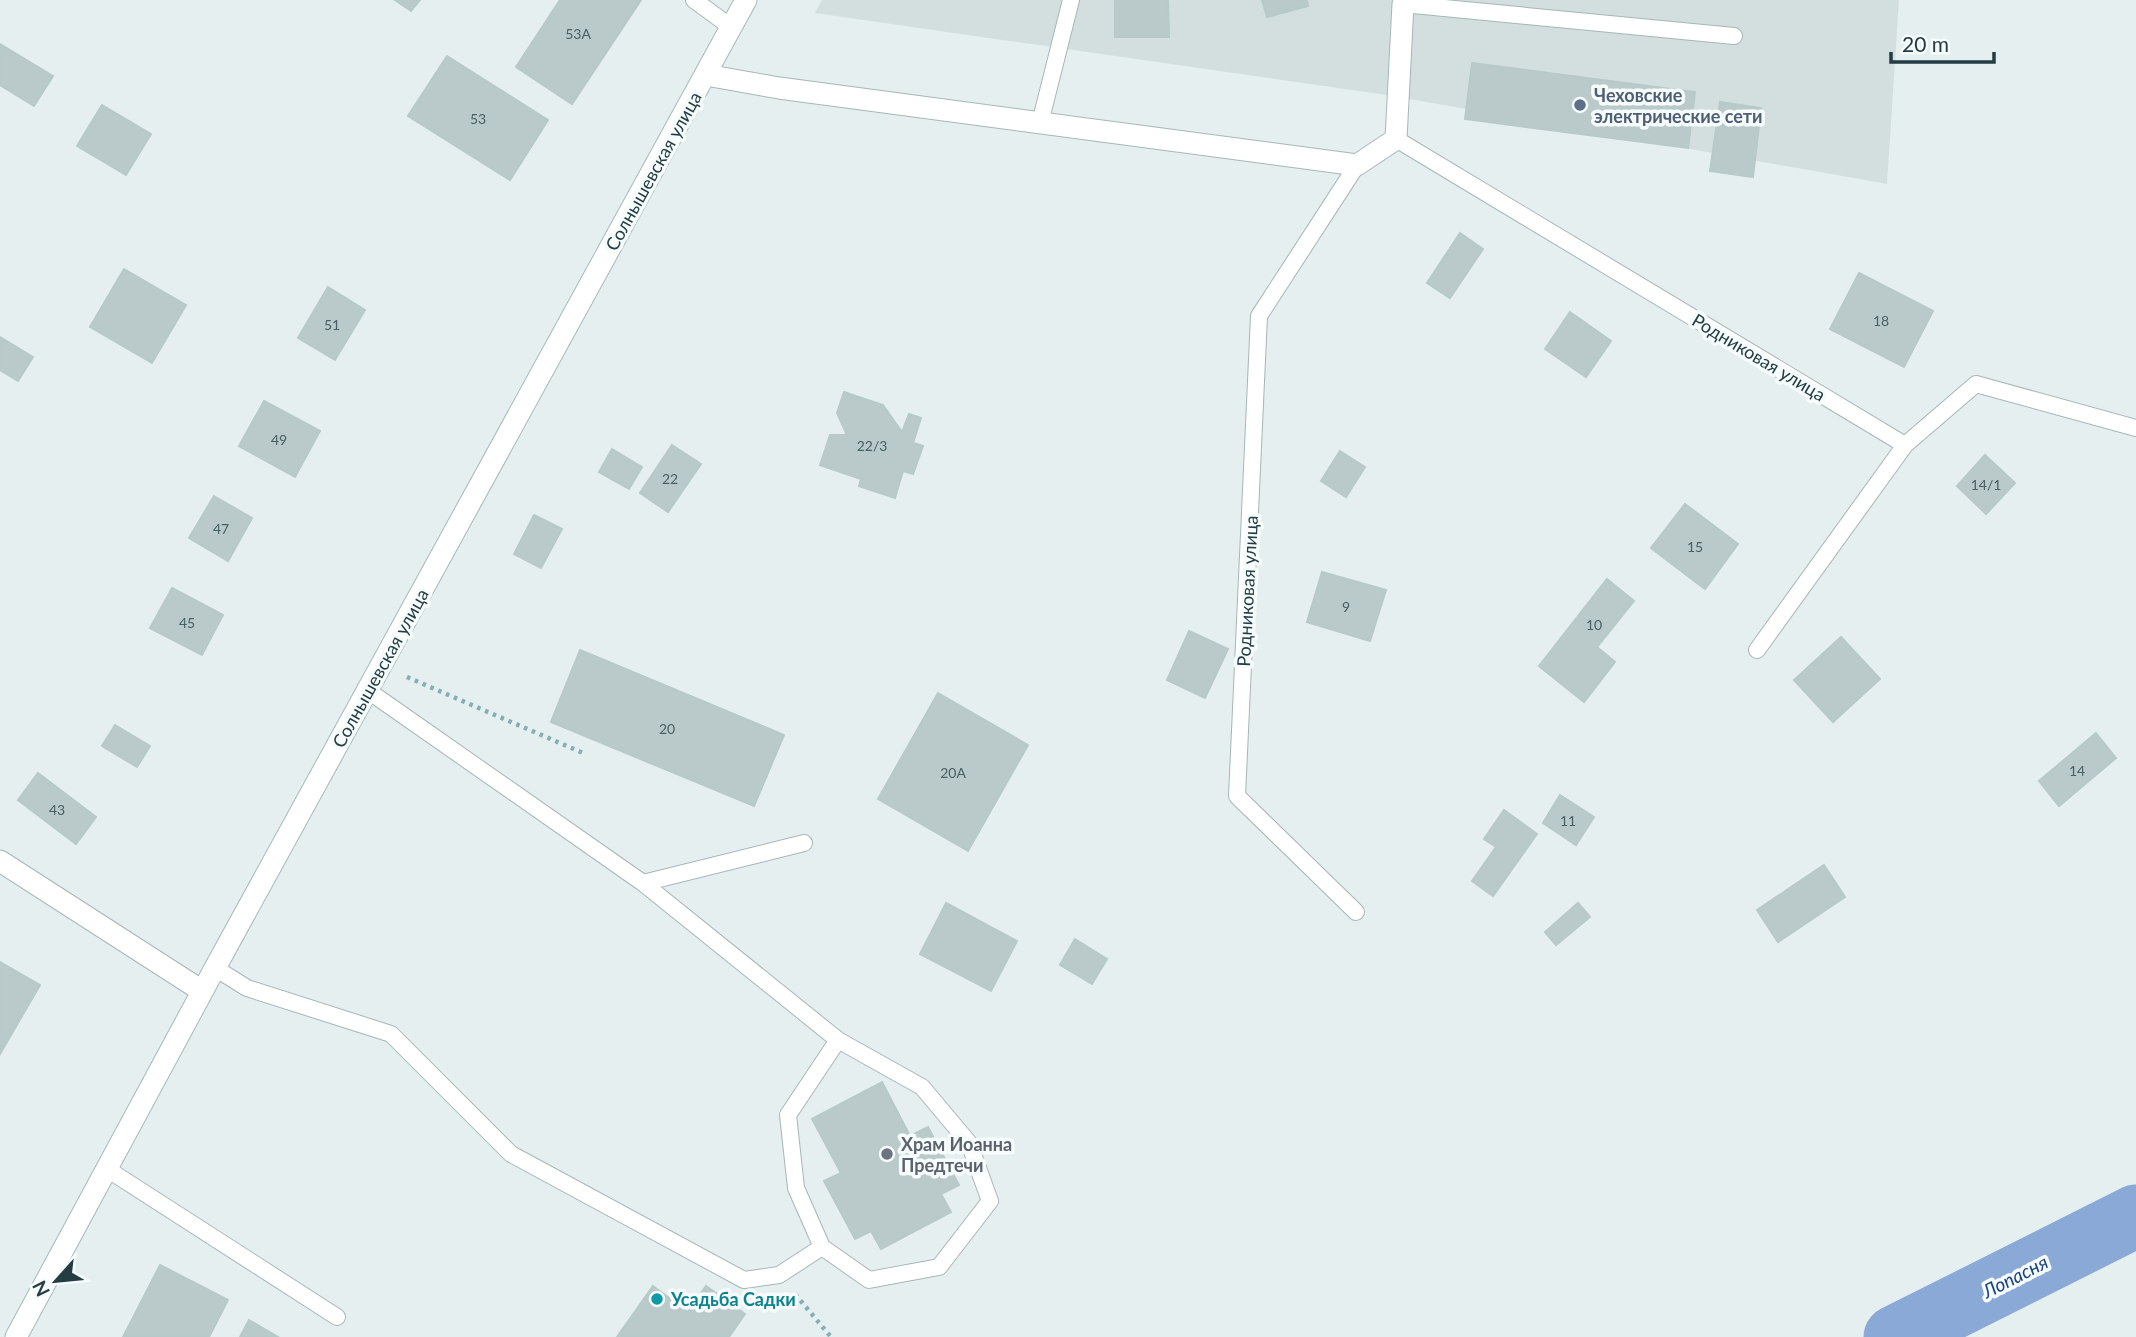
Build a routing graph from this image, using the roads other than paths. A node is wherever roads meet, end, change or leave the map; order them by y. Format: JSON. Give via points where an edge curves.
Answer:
{"nodes":[{"id":1,"x":694,"y":0,"type":"edge"},
{"id":2,"x":746,"y":0,"type":"edge"},
{"id":3,"x":1071,"y":0,"type":"edge"},
{"id":4,"x":1403,"y":4,"type":"joint"},
{"id":5,"x":731,"y":27,"type":"junction"},
{"id":6,"x":1734,"y":36,"type":"dead end"},
{"id":7,"x":706,"y":75,"type":"junction"},
{"id":8,"x":1040,"y":124,"type":"junction"},
{"id":9,"x":1396,"y":139,"type":"junction"},
{"id":10,"x":1357,"y":165,"type":"junction"},
{"id":11,"x":2136,"y":428,"type":"edge"},
{"id":12,"x":1905,"y":445,"type":"junction"},
{"id":13,"x":1757,"y":650,"type":"dead end"},
{"id":14,"x":367,"y":690,"type":"junction"},
{"id":15,"x":804,"y":843,"type":"dead end"},
{"id":16,"x":0,"y":861,"type":"edge"},
{"id":17,"x":643,"y":883,"type":"junction"},
{"id":18,"x":1356,"y":912,"type":"dead end"},
{"id":19,"x":215,"y":968,"type":"junction"},
{"id":20,"x":202,"y":990,"type":"junction"},
{"id":21,"x":838,"y":1041,"type":"junction"},
{"id":22,"x":107,"y":1169,"type":"junction"},
{"id":23,"x":822,"y":1247,"type":"junction"},
{"id":24,"x":337,"y":1317,"type":"dead end"},
{"id":25,"x":16,"y":1337,"type":"edge"}],
"edges":[{"from":1,"to":5,"type":"lane"},
{"from":2,"to":5,"type":"street","name":"Солнышевская улица"},
{"from":3,"to":8,"type":"lane"},
{"from":4,"to":6,"type":"lane"},
{"from":4,"to":9,"type":"street"},
{"from":5,"to":7,"type":"street","name":"Солнышевская улица"},
{"from":7,"to":8,"type":"street"},
{"from":7,"to":14,"type":"street","name":"Солнышевская улица"},
{"from":8,"to":10,"type":"street"},
{"from":9,"to":10,"type":"street"},
{"from":9,"to":12,"type":"lane","name":"Родниковая улица"},
{"from":10,"to":18,"type":"lane","name":"Родниковая улица","via":[[1259,316],[1237,796]]},
{"from":11,"to":12,"type":"lane","via":[[1976,384]]},
{"from":12,"to":13,"type":"lane"},
{"from":14,"to":17,"type":"lane"},
{"from":14,"to":19,"type":"street","name":"Солнышевская улица"},
{"from":15,"to":17,"type":"lane"},
{"from":16,"to":20,"type":"street"},
{"from":17,"to":21,"type":"lane"},
{"from":19,"to":20,"type":"street","name":"Солнышевская улица"},
{"from":19,"to":23,"type":"lane","via":[[247,988],[391,1034],[511,1154],[744,1280],[779,1275]]},
{"from":20,"to":22,"type":"street","name":"Солнышевская улица"},
{"from":21,"to":23,"type":"lane","via":[[788,1115],[796,1188]]},
{"from":21,"to":23,"type":"lane","via":[[922,1087],[969,1143],[990,1201],[939,1267],[869,1280]]},
{"from":22,"to":24,"type":"lane"},
{"from":22,"to":25,"type":"street","name":"Солнышевская улица"}]}
